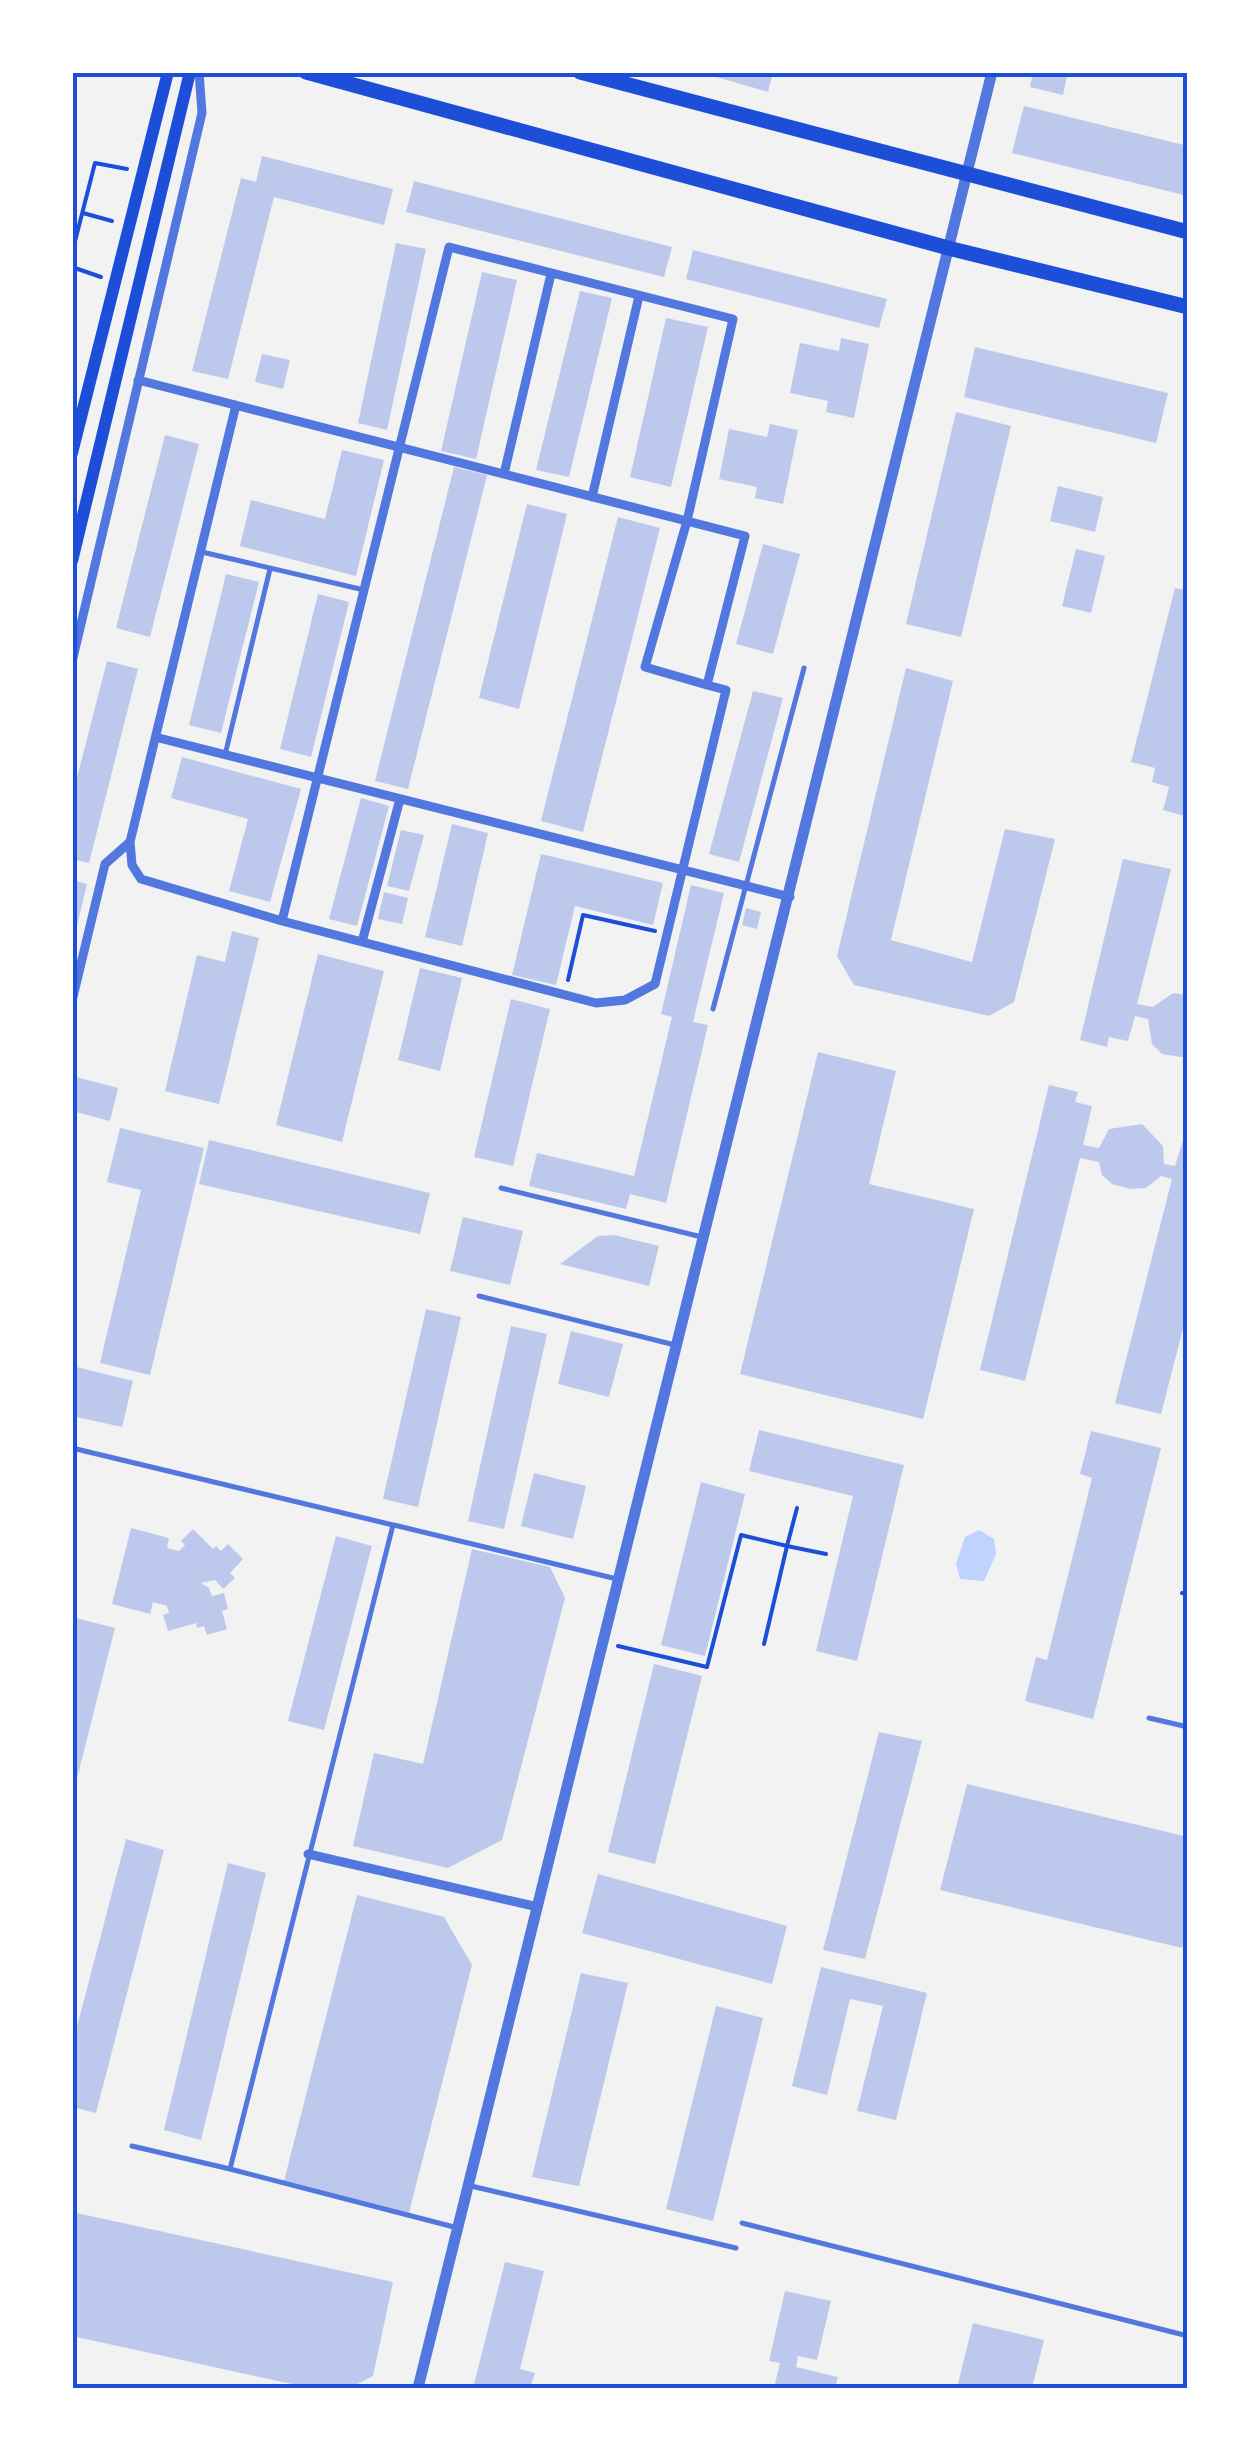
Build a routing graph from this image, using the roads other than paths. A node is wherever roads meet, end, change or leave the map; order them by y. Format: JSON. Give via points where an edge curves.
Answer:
{"nodes":[{"id":1,"x":168,"y":72,"type":"edge"},
{"id":2,"x":190,"y":72,"type":"edge"},
{"id":3,"x":199,"y":72,"type":"edge"},
{"id":4,"x":306,"y":72,"type":"edge"},
{"id":5,"x":580,"y":72,"type":"edge"},
{"id":6,"x":992,"y":72,"type":"edge"},
{"id":7,"x":1174,"y":72,"type":"edge"},
{"id":8,"x":603,"y":75,"type":"edge"},
{"id":9,"x":1188,"y":76,"type":"edge"},
{"id":10,"x":966,"y":175,"type":"junction"},
{"id":11,"x":1188,"y":232,"type":"edge"},
{"id":12,"x":952,"y":249,"type":"junction"},
{"id":13,"x":552,"y":274,"type":"junction"},
{"id":14,"x":639,"y":296,"type":"junction"},
{"id":15,"x":1188,"y":307,"type":"edge"},
{"id":16,"x":138,"y":380,"type":"junction"},
{"id":17,"x":236,"y":405,"type":"junction"},
{"id":18,"x":398,"y":447,"type":"junction"},
{"id":19,"x":72,"y":453,"type":"edge"},
{"id":20,"x":504,"y":474,"type":"junction"},
{"id":21,"x":592,"y":496,"type":"junction"},
{"id":22,"x":687,"y":521,"type":"junction"},
{"id":23,"x":202,"y":552,"type":"junction"},
{"id":24,"x":72,"y":560,"type":"edge"},
{"id":25,"x":270,"y":568,"type":"junction"},
{"id":26,"x":364,"y":590,"type":"junction"},
{"id":27,"x":72,"y":662,"type":"edge"},
{"id":28,"x":804,"y":668,"type":"dead end"},
{"id":29,"x":707,"y":685,"type":"junction"},
{"id":30,"x":159,"y":738,"type":"junction"},
{"id":31,"x":225,"y":754,"type":"junction"},
{"id":32,"x":318,"y":778,"type":"junction"},
{"id":33,"x":400,"y":799,"type":"junction"},
{"id":34,"x":130,"y":842,"type":"junction"},
{"id":35,"x":684,"y":870,"type":"junction"},
{"id":36,"x":744,"y":886,"type":"junction"},
{"id":37,"x":790,"y":897,"type":"junction"},
{"id":38,"x":282,"y":921,"type":"junction"},
{"id":39,"x":362,"y":942,"type":"junction"},
{"id":40,"x":72,"y":1001,"type":"edge"},
{"id":41,"x":713,"y":1009,"type":"dead end"},
{"id":42,"x":501,"y":1188,"type":"dead end"},
{"id":43,"x":705,"y":1238,"type":"junction"},
{"id":44,"x":479,"y":1296,"type":"dead end"},
{"id":45,"x":678,"y":1346,"type":"junction"},
{"id":46,"x":72,"y":1448,"type":"edge"},
{"id":47,"x":394,"y":1525,"type":"junction"},
{"id":48,"x":620,"y":1580,"type":"junction"},
{"id":49,"x":1149,"y":1718,"type":"dead end"},
{"id":50,"x":1188,"y":1727,"type":"edge"},
{"id":51,"x":308,"y":1854,"type":"junction"},
{"id":52,"x":538,"y":1908,"type":"junction"},
{"id":53,"x":132,"y":2146,"type":"dead end"},
{"id":54,"x":230,"y":2169,"type":"junction"},
{"id":55,"x":468,"y":2185,"type":"junction"},
{"id":56,"x":742,"y":2224,"type":"dead end"},
{"id":57,"x":458,"y":2228,"type":"junction"},
{"id":58,"x":736,"y":2248,"type":"dead end"},
{"id":59,"x":1188,"y":2336,"type":"edge"},
{"id":60,"x":418,"y":2388,"type":"edge"}],
"edges":[{"from":1,"to":19,"type":"main road"},
{"from":2,"to":24,"type":"main road"},
{"from":3,"to":16,"type":"street","via":[[202,113]]},
{"from":4,"to":12,"type":"main road"},
{"from":5,"to":8,"type":"main road"},
{"from":6,"to":10,"type":"street"},
{"from":7,"to":9,"type":"lane"},
{"from":8,"to":10,"type":"main road"},
{"from":10,"to":11,"type":"main road"},
{"from":10,"to":12,"type":"street"},
{"from":12,"to":15,"type":"main road"},
{"from":12,"to":37,"type":"street"},
{"from":13,"to":14,"type":"street"},
{"from":13,"to":18,"type":"street","via":[[449,248]]},
{"from":13,"to":20,"type":"street"},
{"from":14,"to":21,"type":"street"},
{"from":14,"to":22,"type":"street","via":[[733,319]]},
{"from":16,"to":17,"type":"street"},
{"from":16,"to":27,"type":"street"},
{"from":17,"to":18,"type":"street"},
{"from":17,"to":23,"type":"street"},
{"from":18,"to":20,"type":"street"},
{"from":18,"to":26,"type":"street"},
{"from":20,"to":21,"type":"street"},
{"from":21,"to":22,"type":"street"},
{"from":22,"to":29,"type":"street","via":[[746,536]]},
{"from":22,"to":29,"type":"street","via":[[645,667]]},
{"from":23,"to":25,"type":"lane"},
{"from":23,"to":30,"type":"street"},
{"from":25,"to":26,"type":"lane"},
{"from":25,"to":31,"type":"lane"},
{"from":26,"to":32,"type":"street"},
{"from":28,"to":36,"type":"lane"},
{"from":29,"to":35,"type":"street","via":[[726,690]]},
{"from":30,"to":31,"type":"street"},
{"from":30,"to":34,"type":"street"},
{"from":31,"to":32,"type":"street"},
{"from":32,"to":33,"type":"street"},
{"from":32,"to":38,"type":"street"},
{"from":33,"to":35,"type":"street"},
{"from":33,"to":39,"type":"street"},
{"from":34,"to":38,"type":"street","via":[[141,879]]},
{"from":34,"to":40,"type":"street","via":[[106,864]]},
{"from":35,"to":36,"type":"street"},
{"from":35,"to":39,"type":"street","via":[[655,984],[625,1000],[596,1002]]},
{"from":36,"to":37,"type":"street"},
{"from":36,"to":41,"type":"lane"},
{"from":37,"to":43,"type":"street"},
{"from":38,"to":39,"type":"street"},
{"from":42,"to":43,"type":"lane"},
{"from":43,"to":45,"type":"street"},
{"from":44,"to":45,"type":"lane"},
{"from":45,"to":48,"type":"street"},
{"from":46,"to":47,"type":"lane"},
{"from":47,"to":48,"type":"lane"},
{"from":47,"to":51,"type":"lane"},
{"from":48,"to":52,"type":"street"},
{"from":49,"to":50,"type":"lane"},
{"from":51,"to":52,"type":"street"},
{"from":51,"to":54,"type":"lane"},
{"from":52,"to":55,"type":"street"},
{"from":53,"to":54,"type":"lane"},
{"from":54,"to":57,"type":"lane"},
{"from":55,"to":57,"type":"street"},
{"from":55,"to":58,"type":"lane"},
{"from":56,"to":59,"type":"lane"},
{"from":57,"to":60,"type":"street"}]}
